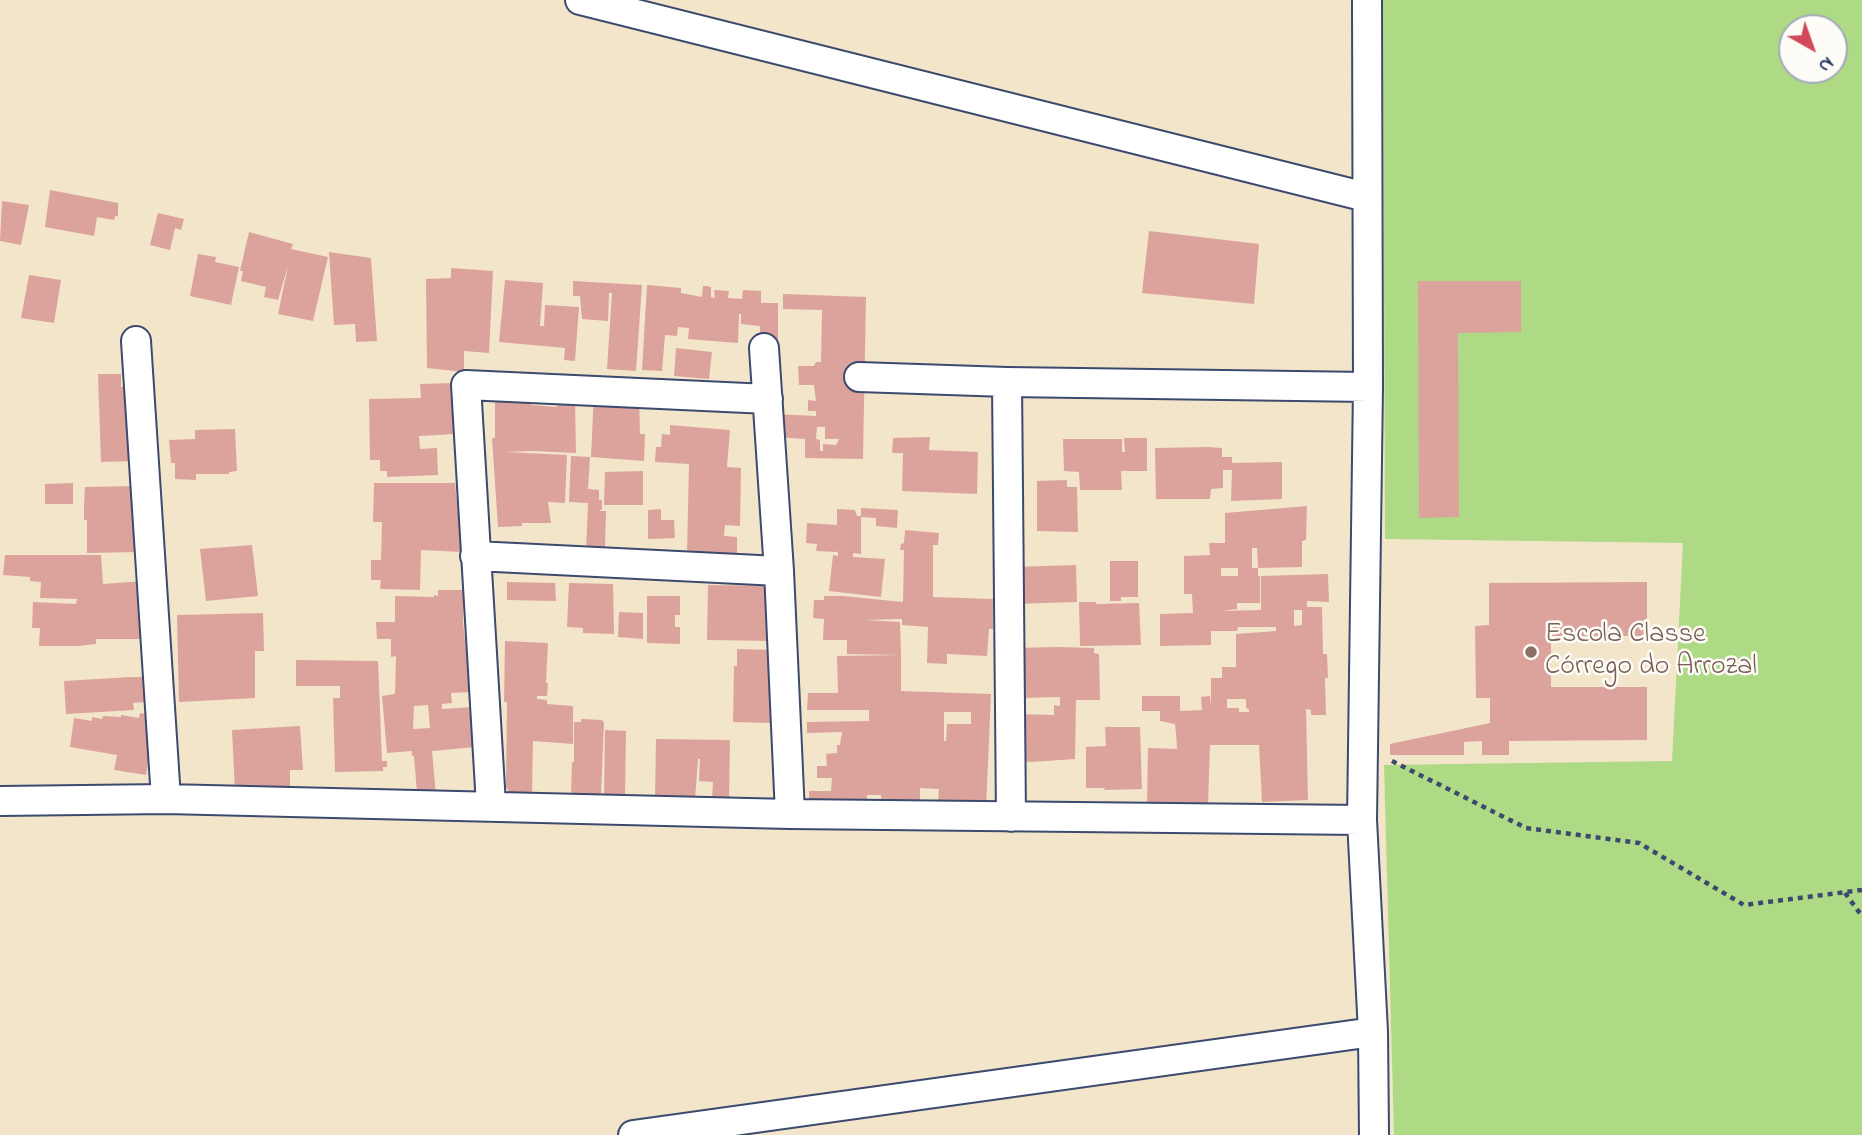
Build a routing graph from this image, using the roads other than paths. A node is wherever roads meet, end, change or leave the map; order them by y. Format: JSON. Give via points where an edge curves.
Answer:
{"nodes":[{"id":1,"x":580,"y":0,"type":"edge"},
{"id":2,"x":1367,"y":0,"type":"edge"},
{"id":3,"x":1366,"y":197,"type":"junction"},
{"id":4,"x":136,"y":341,"type":"dead end"},
{"id":5,"x":764,"y":348,"type":"dead end"},
{"id":6,"x":859,"y":377,"type":"dead end"},
{"id":7,"x":1007,"y":382,"type":"junction"},
{"id":8,"x":1368,"y":387,"type":"junction"},
{"id":9,"x":768,"y":399,"type":"junction"},
{"id":10,"x":475,"y":556,"type":"junction"},
{"id":11,"x":779,"y":571,"type":"junction"},
{"id":12,"x":166,"y":799,"type":"junction"},
{"id":13,"x":0,"y":801,"type":"edge"},
{"id":14,"x":491,"y":805,"type":"junction"},
{"id":15,"x":790,"y":814,"type":"junction"},
{"id":16,"x":1011,"y":817,"type":"junction"},
{"id":17,"x":1362,"y":820,"type":"junction"},
{"id":18,"x":1373,"y":1032,"type":"junction"},
{"id":19,"x":633,"y":1135,"type":"edge"},
{"id":20,"x":1374,"y":1135,"type":"edge"}],
"edges":[{"from":1,"to":3,"type":"street"},
{"from":2,"to":3,"type":"street"},
{"from":3,"to":8,"type":"street"},
{"from":4,"to":12,"type":"street"},
{"from":5,"to":9,"type":"street"},
{"from":6,"to":7,"type":"street"},
{"from":7,"to":8,"type":"street"},
{"from":7,"to":16,"type":"street"},
{"from":8,"to":17,"type":"street"},
{"from":9,"to":10,"type":"street","via":[[466,385]]},
{"from":9,"to":11,"type":"street"},
{"from":10,"to":11,"type":"street"},
{"from":10,"to":14,"type":"street"},
{"from":11,"to":15,"type":"street"},
{"from":12,"to":13,"type":"street"},
{"from":12,"to":14,"type":"street"},
{"from":14,"to":15,"type":"street"},
{"from":15,"to":16,"type":"street"},
{"from":16,"to":17,"type":"street"},
{"from":17,"to":18,"type":"street"},
{"from":18,"to":19,"type":"street"},
{"from":18,"to":20,"type":"street"}]}
